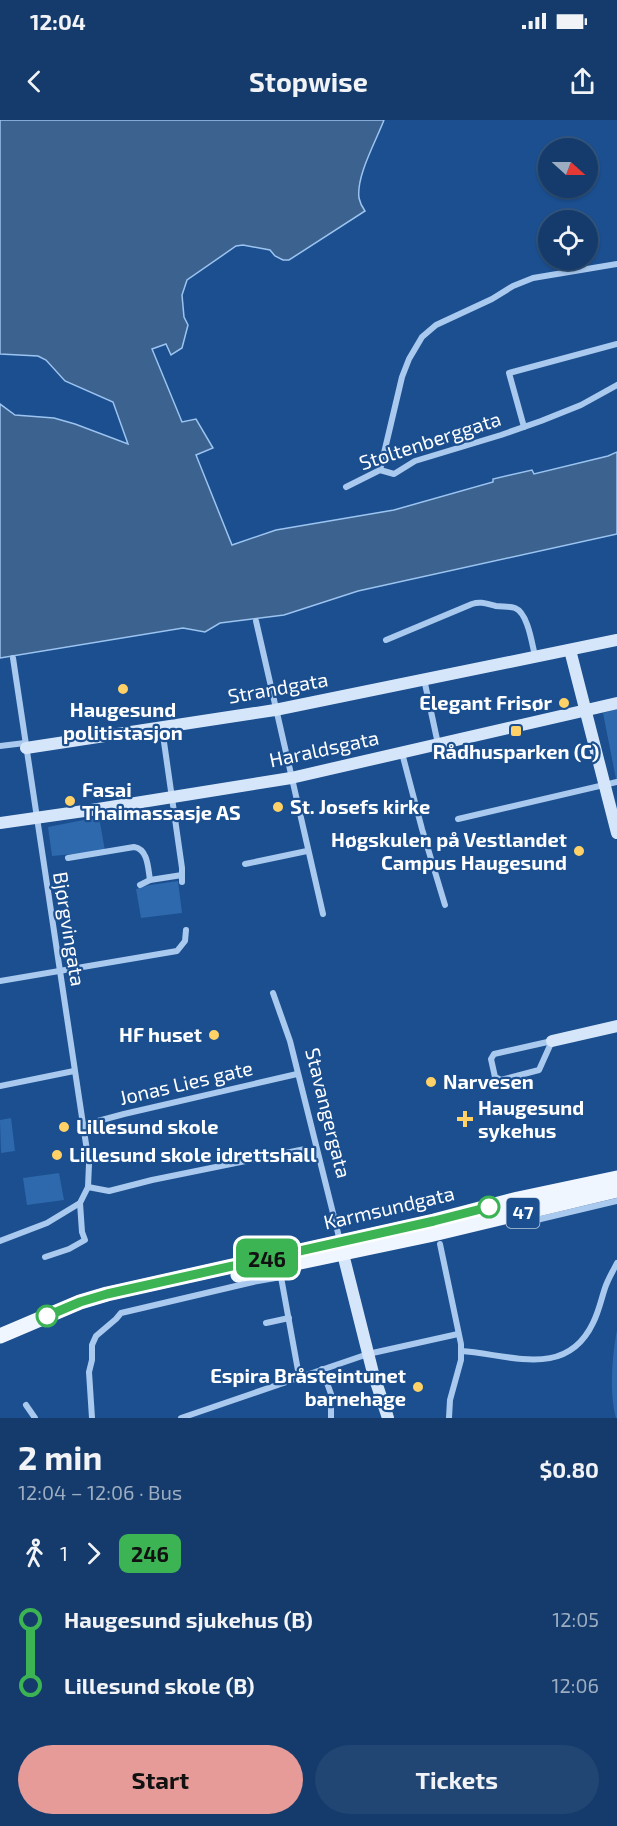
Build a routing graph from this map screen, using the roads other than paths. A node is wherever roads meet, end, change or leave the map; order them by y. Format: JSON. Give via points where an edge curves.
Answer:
{"nodes":[{"id":1,"x":617,"y":264,"type":"edge"},
{"id":2,"x":617,"y":344,"type":"edge"},
{"id":3,"x":617,"y":385,"type":"edge"},
{"id":4,"x":524,"y":427,"type":"junction"},
{"id":5,"x":380,"y":470,"type":"junction"},
{"id":6,"x":346,"y":487,"type":"dead end"},
{"id":7,"x":256,"y":621,"type":"dead end"},
{"id":8,"x":386,"y":640,"type":"dead end"},
{"id":9,"x":617,"y":640,"type":"edge"},
{"id":10,"x":570,"y":650,"type":"junction"},
{"id":11,"x":535,"y":657,"type":"junction"},
{"id":12,"x":13,"y":658,"type":"dead end"},
{"id":13,"x":424,"y":679,"type":"junction"},
{"id":14,"x":617,"y":703,"type":"edge"},
{"id":15,"x":275,"y":710,"type":"junction"},
{"id":16,"x":586,"y":711,"type":"junction"},
{"id":17,"x":162,"y":728,"type":"junction"},
{"id":18,"x":438,"y":744,"type":"junction"},
{"id":19,"x":25,"y":745,"type":"junction"},
{"id":20,"x":0,"y":746,"type":"edge"},
{"id":21,"x":402,"y":752,"type":"junction"},
{"id":22,"x":291,"y":778,"type":"junction"},
{"id":23,"x":617,"y":782,"type":"edge"},
{"id":24,"x":604,"y":785,"type":"junction"},
{"id":25,"x":172,"y":797,"type":"junction"},
{"id":26,"x":37,"y":817,"type":"junction"},
{"id":27,"x":458,"y":819,"type":"dead end"},
{"id":28,"x":0,"y":823,"type":"edge"},
{"id":29,"x":617,"y":833,"type":"edge"},
{"id":30,"x":307,"y":851,"type":"junction"},
{"id":31,"x":69,"y":858,"type":"dead end"},
{"id":32,"x":245,"y":864,"type":"dead end"},
{"id":33,"x":150,"y":880,"type":"junction"},
{"id":34,"x":140,"y":885,"type":"dead end"},
{"id":35,"x":445,"y":905,"type":"dead end"},
{"id":36,"x":323,"y":914,"type":"dead end"},
{"id":37,"x":186,"y":930,"type":"dead end"},
{"id":38,"x":59,"y":971,"type":"junction"},
{"id":39,"x":0,"y":981,"type":"edge"},
{"id":40,"x":273,"y":993,"type":"dead end"},
{"id":41,"x":617,"y":1026,"type":"edge"},
{"id":42,"x":552,"y":1041,"type":"junction"},
{"id":43,"x":74,"y":1071,"type":"junction"},
{"id":44,"x":297,"y":1074,"type":"junction"},
{"id":45,"x":0,"y":1086,"type":"edge"},
{"id":46,"x":83,"y":1125,"type":"junction"},
{"id":47,"x":305,"y":1149,"type":"dead end"},
{"id":48,"x":617,"y":1178,"type":"edge"},
{"id":49,"x":88,"y":1187,"type":"junction"},
{"id":50,"x":617,"y":1190,"type":"edge"},
{"id":51,"x":617,"y":1202,"type":"edge"},
{"id":52,"x":80,"y":1203,"type":"junction"},
{"id":53,"x":528,"y":1222,"type":"dead end"},
{"id":54,"x":0,"y":1241,"type":"edge"},
{"id":55,"x":440,"y":1244,"type":"dead end"},
{"id":56,"x":341,"y":1247,"type":"junction"},
{"id":57,"x":45,"y":1257,"type":"dead end"},
{"id":58,"x":617,"y":1263,"type":"edge"},
{"id":59,"x":289,"y":1318,"type":"junction"},
{"id":60,"x":266,"y":1323,"type":"dead end"},
{"id":61,"x":458,"y":1334,"type":"junction"},
{"id":62,"x":0,"y":1336,"type":"edge"},
{"id":63,"x":0,"y":1344,"type":"edge"},
{"id":64,"x":461,"y":1351,"type":"junction"},
{"id":65,"x":368,"y":1354,"type":"junction"},
{"id":66,"x":322,"y":1369,"type":"junction"},
{"id":67,"x":299,"y":1376,"type":"junction"},
{"id":68,"x":26,"y":1404,"type":"dead end"},
{"id":69,"x":35,"y":1418,"type":"edge"},
{"id":70,"x":92,"y":1418,"type":"edge"},
{"id":71,"x":181,"y":1418,"type":"edge"},
{"id":72,"x":331,"y":1418,"type":"edge"},
{"id":73,"x":388,"y":1418,"type":"edge"},
{"id":74,"x":449,"y":1418,"type":"edge"}],
"edges":[{"from":1,"to":5,"type":"street","via":[[533,278],[436,325],[422,337],[402,377]]},
{"from":2,"to":4,"type":"street","via":[[509,372]]},
{"from":3,"to":4,"type":"street","name":"Stoltenberggata","via":[[581,405]]},
{"from":4,"to":5,"type":"street","name":"Stoltenberggata","via":[[415,461],[394,474]]},
{"from":5,"to":6,"type":"street","name":"Stoltenberggata"},
{"from":7,"to":15,"type":"street"},
{"from":8,"to":11,"type":"street","via":[[472,604],[487,603],[521,611]]},
{"from":9,"to":10,"type":"street","name":"Strandgata"},
{"from":10,"to":11,"type":"street","name":"Strandgata"},
{"from":10,"to":16,"type":"street"},
{"from":11,"to":13,"type":"street","name":"Strandgata"},
{"from":12,"to":19,"type":"street","name":"Bjørgvingata"},
{"from":13,"to":15,"type":"street","name":"Strandgata"},
{"from":13,"to":18,"type":"street"},
{"from":14,"to":16,"type":"street","name":"Haraldsgata"},
{"from":15,"to":17,"type":"street","name":"Strandgata"},
{"from":15,"to":22,"type":"street"},
{"from":16,"to":18,"type":"street","name":"Haraldsgata"},
{"from":16,"to":24,"type":"street"},
{"from":17,"to":19,"type":"street","name":"Strandgata"},
{"from":17,"to":25,"type":"street"},
{"from":18,"to":21,"type":"street","name":"Haraldsgata"},
{"from":19,"to":20,"type":"street"},
{"from":19,"to":26,"type":"street","name":"Bjørgvingata"},
{"from":21,"to":22,"type":"street","name":"Haraldsgata"},
{"from":21,"to":35,"type":"street"},
{"from":22,"to":25,"type":"street","name":"Haraldsgata"},
{"from":22,"to":30,"type":"street"},
{"from":23,"to":24,"type":"street"},
{"from":24,"to":27,"type":"street"},
{"from":24,"to":29,"type":"street"},
{"from":25,"to":26,"type":"street","name":"Haraldsgata"},
{"from":25,"to":33,"type":"street","via":[[182,878]]},
{"from":26,"to":28,"type":"street","name":"Haraldsgata"},
{"from":26,"to":38,"type":"street","name":"Bjørgvingata"},
{"from":30,"to":32,"type":"street"},
{"from":30,"to":36,"type":"street"},
{"from":31,"to":33,"type":"street","via":[[140,848]]},
{"from":33,"to":34,"type":"street"},
{"from":37,"to":38,"type":"street","via":[[185,941],[177,951]]},
{"from":38,"to":39,"type":"street"},
{"from":38,"to":43,"type":"street","name":"Bjørgvingata"},
{"from":40,"to":44,"type":"street","name":"Stavangergata"},
{"from":41,"to":42,"type":"street"},
{"from":42,"to":42,"type":"street","via":[[494,1054],[491,1059],[495,1077],[501,1080],[539,1070]]},
{"from":43,"to":45,"type":"street"},
{"from":43,"to":46,"type":"street","name":"Bjørgvingata"},
{"from":44,"to":46,"type":"street","name":"Jonas Lies gate"},
{"from":44,"to":56,"type":"street","name":"Stavangergata"},
{"from":46,"to":49,"type":"street","name":"Bjørgvingata"},
{"from":47,"to":49,"type":"street","via":[[109,1191]]},
{"from":48,"to":56,"type":"main road","name":"Karmsundgata","number":"47","via":[[518,1199]]},
{"from":49,"to":52,"type":"street","name":"Bjørgvingata"},
{"from":50,"to":56,"type":"main road","name":"Karmsundgata","number":"47","via":[[452,1230]]},
{"from":51,"to":53,"type":"street"},
{"from":52,"to":54,"type":"street","via":[[47,1223]]},
{"from":52,"to":57,"type":"street","via":[[85,1240]]},
{"from":55,"to":61,"type":"street"},
{"from":56,"to":62,"type":"main road","name":"Karmsundgata","number":"47","via":[[107,1294]]},
{"from":56,"to":63,"type":"main road","name":"Karmsundgata","number":"47","via":[[98,1305]]},
{"from":56,"to":65,"type":"street","name":"Stavangergata"},
{"from":58,"to":64,"type":"street","via":[[592,1325],[567,1351],[536,1361]]},
{"from":59,"to":60,"type":"street"},
{"from":59,"to":67,"type":"street"},
{"from":59,"to":70,"type":"street","via":[[281,1277],[121,1313],[96,1336],[92,1345]]},
{"from":61,"to":64,"type":"street"},
{"from":61,"to":65,"type":"street"},
{"from":64,"to":74,"type":"street"},
{"from":65,"to":66,"type":"street"},
{"from":65,"to":73,"type":"street","name":"Stavangergata"},
{"from":66,"to":67,"type":"street"},
{"from":66,"to":72,"type":"street","via":[[331,1394]]},
{"from":67,"to":71,"type":"street"},
{"from":68,"to":69,"type":"street"}]}
